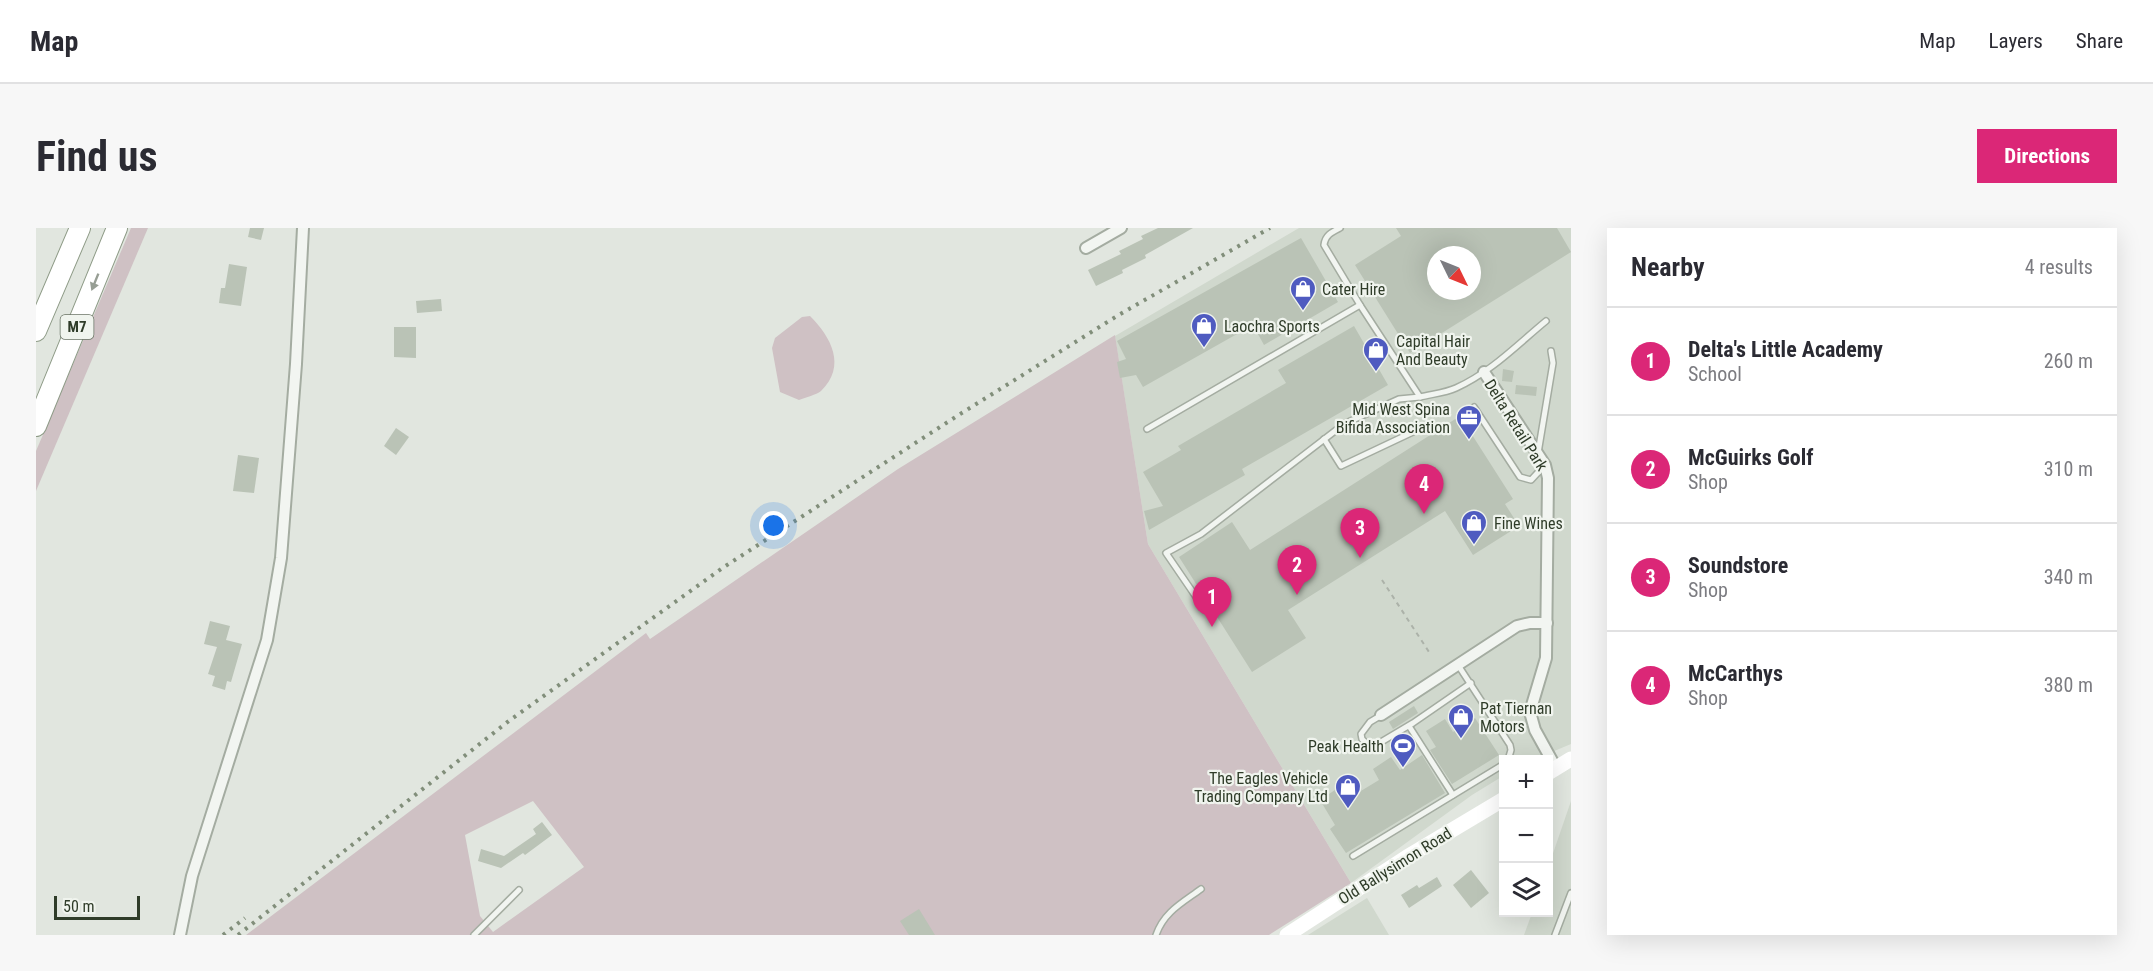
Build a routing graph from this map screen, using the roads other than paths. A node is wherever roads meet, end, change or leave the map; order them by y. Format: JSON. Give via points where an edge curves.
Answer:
{"nodes":[{"id":1,"x":80,"y":228,"type":"edge"},
{"id":2,"x":117,"y":228,"type":"edge"},
{"id":3,"x":303,"y":228,"type":"edge"},
{"id":4,"x":1121,"y":228,"type":"edge"},
{"id":5,"x":1340,"y":228,"type":"edge"},
{"id":6,"x":1086,"y":248,"type":"dead end"},
{"id":7,"x":1360,"y":305,"type":"junction"},
{"id":8,"x":1546,"y":321,"type":"dead end"},
{"id":9,"x":36,"y":331,"type":"edge"},
{"id":10,"x":1551,"y":351,"type":"dead end"},
{"id":11,"x":1484,"y":372,"type":"junction"},
{"id":12,"x":1420,"y":397,"type":"junction"},
{"id":13,"x":1474,"y":407,"type":"dead end"},
{"id":14,"x":36,"y":426,"type":"edge"},
{"id":15,"x":1147,"y":429,"type":"dead end"},
{"id":16,"x":1413,"y":432,"type":"dead end"},
{"id":17,"x":1324,"y":439,"type":"junction"},
{"id":18,"x":1538,"y":455,"type":"junction"},
{"id":19,"x":1545,"y":465,"type":"junction"},
{"id":20,"x":1204,"y":610,"type":"dead end"},
{"id":21,"x":1547,"y":623,"type":"junction"},
{"id":22,"x":1458,"y":664,"type":"junction"},
{"id":23,"x":1471,"y":683,"type":"junction"},
{"id":24,"x":1381,"y":715,"type":"joint"},
{"id":25,"x":1408,"y":726,"type":"junction"},
{"id":26,"x":1509,"y":755,"type":"edge"},
{"id":27,"x":1546,"y":755,"type":"edge"},
{"id":28,"x":1571,"y":759,"type":"edge"},
{"id":29,"x":1499,"y":766,"type":"edge"},
{"id":30,"x":1553,"y":769,"type":"edge"},
{"id":31,"x":1453,"y":795,"type":"junction"},
{"id":32,"x":1499,"y":801,"type":"edge"},
{"id":33,"x":1353,"y":856,"type":"dead end"},
{"id":34,"x":519,"y":890,"type":"dead end"},
{"id":35,"x":1201,"y":890,"type":"dead end"},
{"id":36,"x":1571,"y":892,"type":"edge"},
{"id":37,"x":180,"y":935,"type":"edge"},
{"id":38,"x":474,"y":935,"type":"edge"},
{"id":39,"x":1156,"y":935,"type":"edge"},
{"id":40,"x":1287,"y":935,"type":"edge"},
{"id":41,"x":1555,"y":935,"type":"edge"}],
"edges":[{"from":1,"to":9,"type":"highway","number":"M7"},
{"from":2,"to":14,"type":"highway","number":"M7","one_way":true},
{"from":3,"to":37,"type":"street","via":[[282,548],[269,628],[192,876]]},
{"from":4,"to":6,"type":"street"},
{"from":5,"to":7,"type":"lane","via":[[1329,234],[1324,245]]},
{"from":7,"to":12,"type":"lane"},
{"from":7,"to":15,"type":"lane"},
{"from":8,"to":11,"type":"lane"},
{"from":10,"to":18,"type":"lane","via":[[1553,363]]},
{"from":11,"to":12,"type":"lane","via":[[1455,389]]},
{"from":11,"to":18,"type":"street","name":"Delta Retail Park"},
{"from":12,"to":17,"type":"lane","via":[[1399,399],[1344,424]]},
{"from":13,"to":19,"type":"lane","via":[[1520,477],[1531,480]]},
{"from":16,"to":17,"type":"lane","via":[[1341,466]]},
{"from":17,"to":20,"type":"lane","via":[[1201,534],[1166,553]]},
{"from":18,"to":19,"type":"street","name":"Delta Retail Park"},
{"from":19,"to":21,"type":"street","name":"Delta Retail Park"},
{"from":21,"to":22,"type":"street","via":[[1517,626]]},
{"from":21,"to":27,"type":"street","name":"Delta Retail Park","via":[[1546,658],[1530,712]]},
{"from":22,"to":23,"type":"lane"},
{"from":22,"to":24,"type":"street"},
{"from":23,"to":25,"type":"lane"},
{"from":23,"to":26,"type":"lane","via":[[1510,745]]},
{"from":24,"to":25,"type":"lane","via":[[1361,734],[1371,748]]},
{"from":25,"to":31,"type":"lane"},
{"from":28,"to":30,"type":"street"},
{"from":29,"to":31,"type":"lane"},
{"from":31,"to":33,"type":"lane"},
{"from":32,"to":40,"type":"street","name":"Old Ballysimon Road"},
{"from":34,"to":38,"type":"lane"},
{"from":35,"to":39,"type":"lane","via":[[1170,911]]},
{"from":36,"to":41,"type":"lane"}]}
